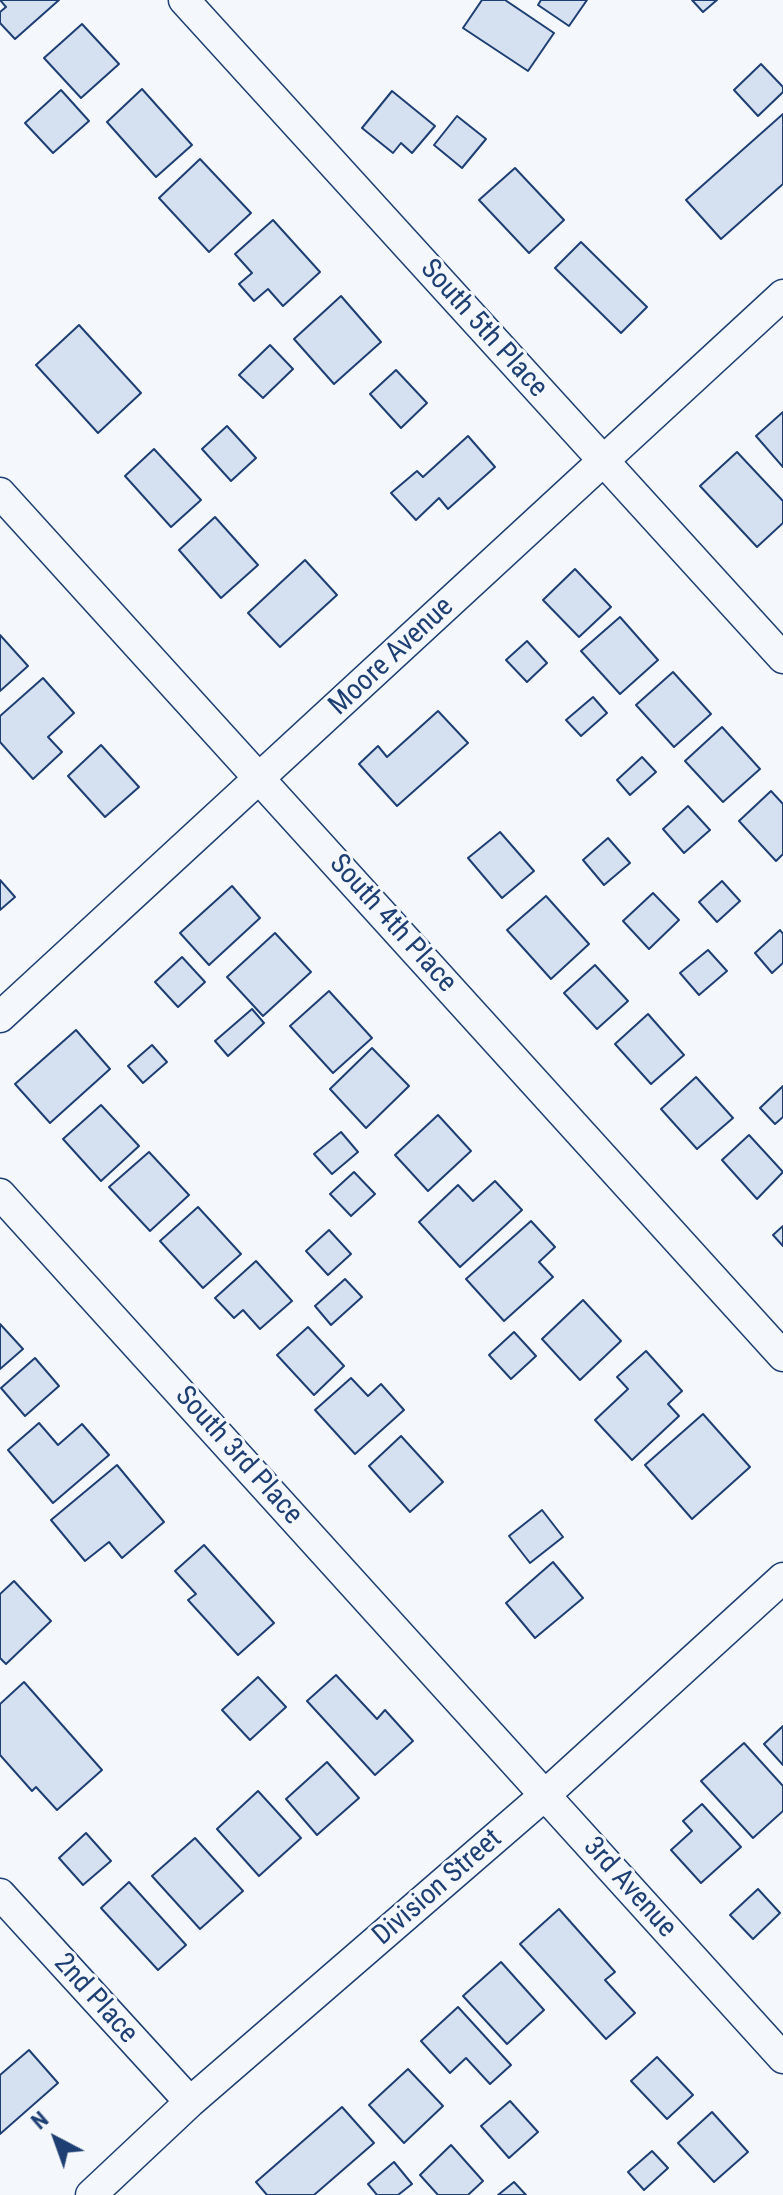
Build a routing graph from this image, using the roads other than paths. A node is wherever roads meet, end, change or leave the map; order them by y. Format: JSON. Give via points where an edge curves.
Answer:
{"nodes":[{"id":1,"x":184,"y":0,"type":"edge"},
{"id":2,"x":783,"y":295,"type":"edge"},
{"id":3,"x":604,"y":461,"type":"junction"},
{"id":4,"x":0,"y":493,"type":"edge"},
{"id":5,"x":783,"y":658,"type":"edge"},
{"id":6,"x":260,"y":779,"type":"junction"},
{"id":7,"x":0,"y":1017,"type":"edge"},
{"id":8,"x":0,"y":1194,"type":"edge"},
{"id":9,"x":783,"y":1356,"type":"edge"},
{"id":10,"x":783,"y":1578,"type":"edge"},
{"id":11,"x":475,"y":1718,"type":"joint"},
{"id":12,"x":545,"y":1795,"type":"junction"},
{"id":13,"x":0,"y":1894,"type":"edge"},
{"id":14,"x":783,"y":2058,"type":"edge"},
{"id":15,"x":190,"y":2102,"type":"junction"},
{"id":16,"x":91,"y":2195,"type":"edge"}],
"edges":[{"from":1,"to":3,"type":"street","name":"South 5th Place"},
{"from":2,"to":3,"type":"street","name":"Moore Avenue"},
{"from":3,"to":5,"type":"street","name":"South 5th Place"},
{"from":3,"to":6,"type":"street","name":"Moore Avenue"},
{"from":4,"to":6,"type":"street","name":"South 4th Place"},
{"from":6,"to":7,"type":"street","name":"Moore Avenue"},
{"from":6,"to":9,"type":"street","name":"South 4th Place"},
{"from":8,"to":11,"type":"street","name":"South 3rd Place"},
{"from":10,"to":12,"type":"street","name":"Division Street"},
{"from":11,"to":12,"type":"street","name":"3rd Avenue"},
{"from":12,"to":14,"type":"street","name":"3rd Avenue"},
{"from":12,"to":15,"type":"street","name":"Division Street"},
{"from":13,"to":15,"type":"street","name":"2nd Place"},
{"from":15,"to":16,"type":"street","name":"Division Street"}]}
